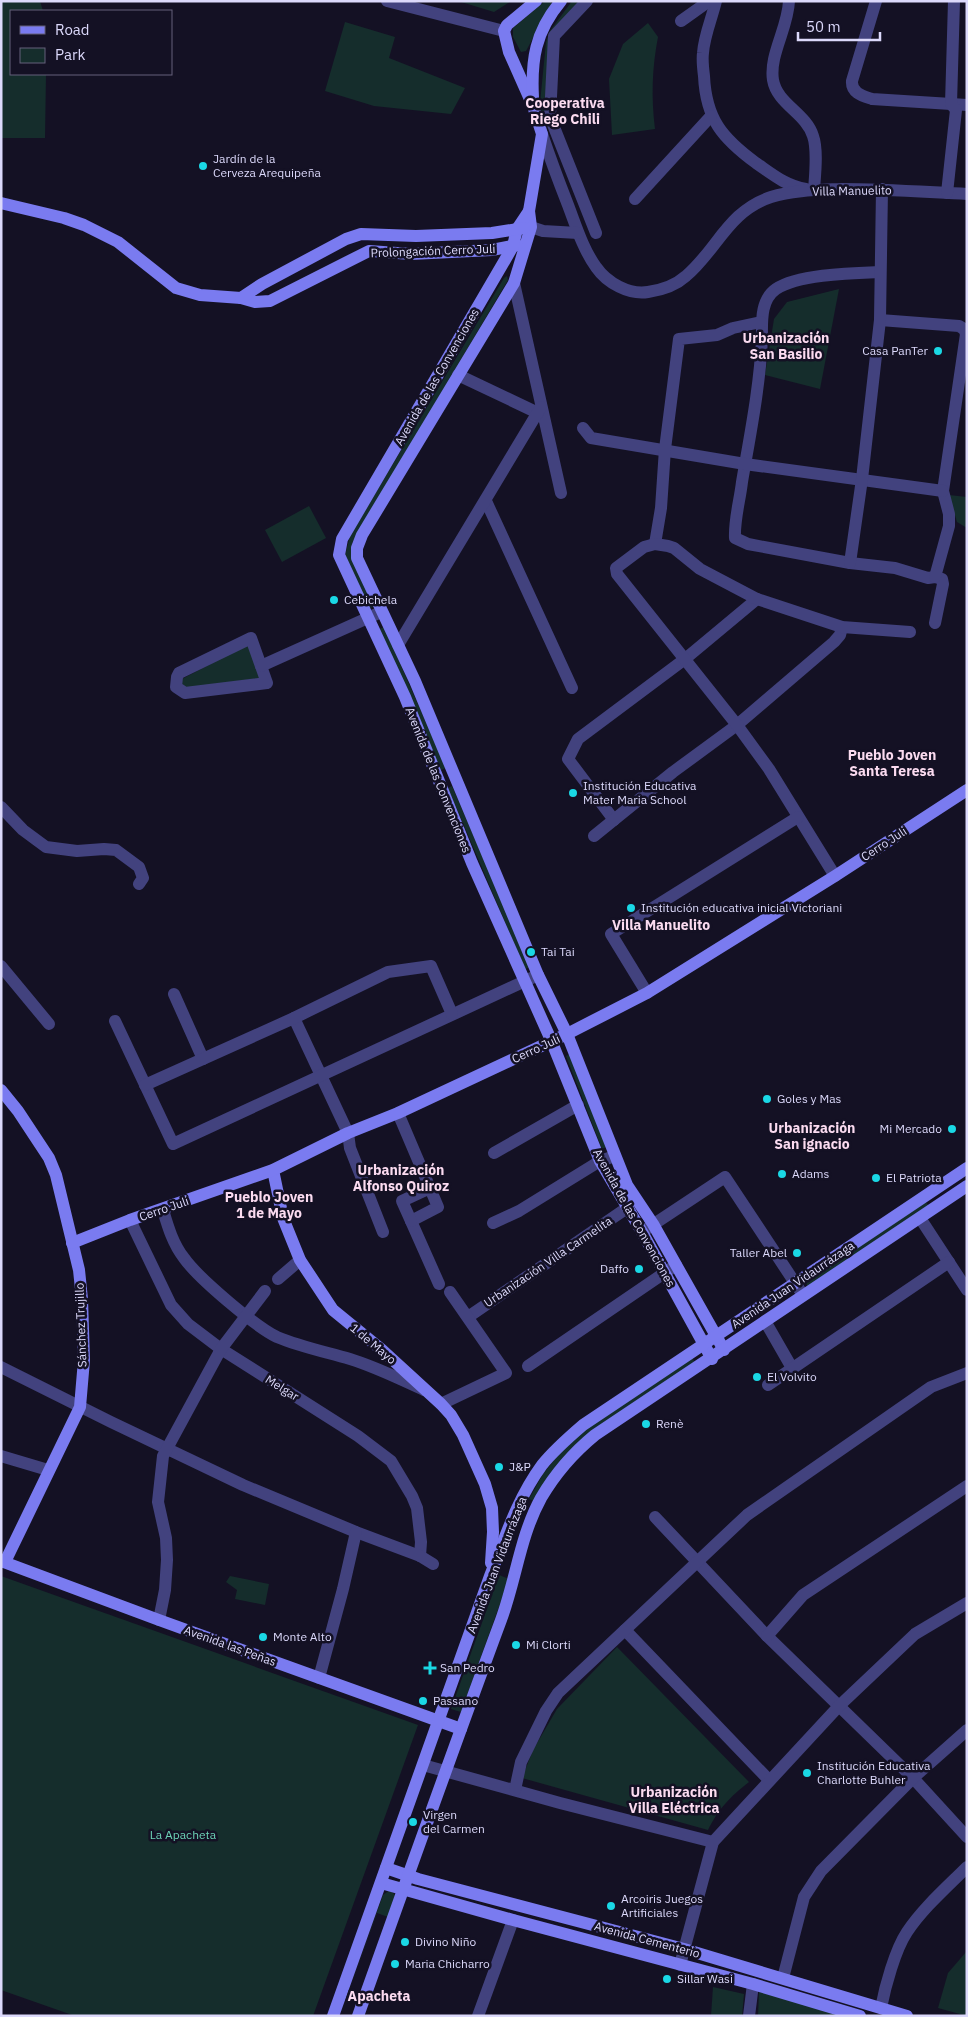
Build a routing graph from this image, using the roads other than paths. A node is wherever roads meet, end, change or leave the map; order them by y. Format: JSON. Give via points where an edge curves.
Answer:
{"nodes":[{"id":1,"x":387,"y":1,"type":"edge"},
{"id":2,"x":536,"y":1,"type":"edge"},
{"id":3,"x":561,"y":1,"type":"edge"},
{"id":4,"x":586,"y":1,"type":"edge"},
{"id":5,"x":709,"y":1,"type":"edge"},
{"id":6,"x":716,"y":1,"type":"edge"},
{"id":7,"x":789,"y":1,"type":"edge"},
{"id":8,"x":876,"y":1,"type":"edge"},
{"id":9,"x":954,"y":1,"type":"edge"},
{"id":10,"x":681,"y":21,"type":"dead end"},
{"id":11,"x":504,"y":32,"type":"junction"},
{"id":12,"x":951,"y":104,"type":"junction"},
{"id":13,"x":967,"y":105,"type":"edge"},
{"id":14,"x":533,"y":106,"type":"junction"},
{"id":15,"x":711,"y":116,"type":"junction"},
{"id":16,"x":542,"y":134,"type":"junction"},
{"id":17,"x":882,"y":189,"type":"junction"},
{"id":18,"x":814,"y":190,"type":"junction"},
{"id":19,"x":946,"y":193,"type":"junction"},
{"id":20,"x":967,"y":194,"type":"edge"},
{"id":21,"x":635,"y":200,"type":"dead end"},
{"id":22,"x":1,"y":203,"type":"edge"},
{"id":23,"x":529,"y":211,"type":"junction"},
{"id":24,"x":517,"y":229,"type":"junction"},
{"id":25,"x":537,"y":229,"type":"junction"},
{"id":26,"x":578,"y":232,"type":"junction"},
{"id":27,"x":596,"y":233,"type":"dead end"},
{"id":28,"x":526,"y":243,"type":"junction"},
{"id":29,"x":513,"y":246,"type":"junction"},
{"id":30,"x":880,"y":272,"type":"junction"},
{"id":31,"x":514,"y":283,"type":"junction"},
{"id":32,"x":241,"y":298,"type":"junction"},
{"id":33,"x":880,"y":320,"type":"junction"},
{"id":34,"x":761,"y":322,"type":"junction"},
{"id":35,"x":458,"y":375,"type":"junction"},
{"id":36,"x":540,"y":410,"type":"junction"},
{"id":37,"x":583,"y":428,"type":"dead end"},
{"id":38,"x":665,"y":449,"type":"junction"},
{"id":39,"x":745,"y":464,"type":"junction"},
{"id":40,"x":862,"y":480,"type":"junction"},
{"id":41,"x":942,"y":491,"type":"junction"},
{"id":42,"x":561,"y":493,"type":"dead end"},
{"id":43,"x":486,"y":501,"type":"junction"},
{"id":44,"x":655,"y":544,"type":"junction"},
{"id":45,"x":850,"y":563,"type":"junction"},
{"id":46,"x":936,"y":577,"type":"junction"},
{"id":47,"x":757,"y":599,"type":"junction"},
{"id":48,"x":382,"y":612,"type":"junction"},
{"id":49,"x":368,"y":617,"type":"junction"},
{"id":50,"x":935,"y":623,"type":"dead end"},
{"id":51,"x":842,"y":626,"type":"junction"},
{"id":52,"x":910,"y":632,"type":"dead end"},
{"id":53,"x":398,"y":645,"type":"junction"},
{"id":54,"x":685,"y":659,"type":"junction"},
{"id":55,"x":261,"y":666,"type":"junction"},
{"id":56,"x":572,"y":688,"type":"dead end"},
{"id":57,"x":737,"y":725,"type":"junction"},
{"id":58,"x":454,"y":775,"type":"junction"},
{"id":59,"x":439,"y":783,"type":"junction"},
{"id":60,"x":967,"y":790,"type":"edge"},
{"id":61,"x":1,"y":808,"type":"edge"},
{"id":62,"x":798,"y":818,"type":"junction"},
{"id":63,"x":614,"y":820,"type":"junction"},
{"id":64,"x":594,"y":836,"type":"dead end"},
{"id":65,"x":835,"y":876,"type":"junction"},
{"id":66,"x":139,"y":884,"type":"dead end"},
{"id":67,"x":1,"y":966,"type":"edge"},
{"id":68,"x":538,"y":975,"type":"junction"},
{"id":69,"x":525,"y":982,"type":"junction"},
{"id":70,"x":647,"y":993,"type":"junction"},
{"id":71,"x":174,"y":994,"type":"dead end"},
{"id":72,"x":452,"y":1014,"type":"junction"},
{"id":73,"x":294,"y":1018,"type":"junction"},
{"id":74,"x":115,"y":1021,"type":"dead end"},
{"id":75,"x":50,"y":1024,"type":"dead end"},
{"id":76,"x":567,"y":1034,"type":"junction"},
{"id":77,"x":552,"y":1040,"type":"junction"},
{"id":78,"x":203,"y":1060,"type":"junction"},
{"id":79,"x":321,"y":1076,"type":"junction"},
{"id":80,"x":145,"y":1085,"type":"junction"},
{"id":81,"x":1,"y":1090,"type":"edge"},
{"id":82,"x":578,"y":1105,"type":"junction"},
{"id":83,"x":398,"y":1113,"type":"junction"},
{"id":84,"x":348,"y":1133,"type":"junction"},
{"id":85,"x":494,"y":1154,"type":"dead end"},
{"id":86,"x":616,"y":1156,"type":"junction"},
{"id":87,"x":600,"y":1161,"type":"junction"},
{"id":88,"x":967,"y":1168,"type":"edge"},
{"id":89,"x":273,"y":1170,"type":"junction"},
{"id":90,"x":967,"y":1186,"type":"edge"},
{"id":91,"x":430,"y":1188,"type":"junction"},
{"id":92,"x":627,"y":1208,"type":"junction"},
{"id":93,"x":163,"y":1210,"type":"junction"},
{"id":94,"x":920,"y":1218,"type":"junction"},
{"id":95,"x":130,"y":1220,"type":"junction"},
{"id":96,"x":411,"y":1221,"type":"junction"},
{"id":97,"x":493,"y":1223,"type":"dead end"},
{"id":98,"x":653,"y":1224,"type":"junction"},
{"id":99,"x":383,"y":1232,"type":"dead end"},
{"id":100,"x":642,"y":1232,"type":"junction"},
{"id":101,"x":72,"y":1243,"type":"junction"},
{"id":102,"x":300,"y":1260,"type":"junction"},
{"id":103,"x":949,"y":1262,"type":"junction"},
{"id":104,"x":676,"y":1265,"type":"junction"},
{"id":105,"x":665,"y":1272,"type":"junction"},
{"id":106,"x":278,"y":1279,"type":"dead end"},
{"id":107,"x":795,"y":1283,"type":"junction"},
{"id":108,"x":967,"y":1290,"type":"edge"},
{"id":109,"x":265,"y":1291,"type":"dead end"},
{"id":110,"x":803,"y":1296,"type":"junction"},
{"id":111,"x":246,"y":1315,"type":"junction"},
{"id":112,"x":468,"y":1317,"type":"junction"},
{"id":113,"x":765,"y":1321,"type":"junction"},
{"id":114,"x":716,"y":1337,"type":"junction"},
{"id":115,"x":704,"y":1344,"type":"junction"},
{"id":116,"x":221,"y":1350,"type":"junction"},
{"id":117,"x":724,"y":1350,"type":"junction"},
{"id":118,"x":712,"y":1358,"type":"junction"},
{"id":119,"x":528,"y":1366,"type":"dead end"},
{"id":120,"x":1,"y":1367,"type":"edge"},
{"id":121,"x":792,"y":1368,"type":"junction"},
{"id":122,"x":967,"y":1373,"type":"edge"},
{"id":123,"x":768,"y":1385,"type":"dead end"},
{"id":124,"x":425,"y":1391,"type":"junction"},
{"id":125,"x":441,"y":1404,"type":"junction"},
{"id":126,"x":80,"y":1407,"type":"junction"},
{"id":127,"x":166,"y":1449,"type":"junction"},
{"id":128,"x":1,"y":1456,"type":"edge"},
{"id":129,"x":48,"y":1470,"type":"junction"},
{"id":130,"x":967,"y":1486,"type":"edge"},
{"id":131,"x":518,"y":1505,"type":"junction"},
{"id":132,"x":492,"y":1508,"type":"junction"},
{"id":133,"x":654,"y":1517,"type":"dead end"},
{"id":134,"x":509,"y":1527,"type":"junction"},
{"id":135,"x":356,"y":1532,"type":"junction"},
{"id":136,"x":420,"y":1556,"type":"junction"},
{"id":137,"x":520,"y":1556,"type":"junction"},
{"id":138,"x":3,"y":1562,"type":"edge"},
{"id":139,"x":696,"y":1562,"type":"junction"},
{"id":140,"x":433,"y":1564,"type":"dead end"},
{"id":141,"x":490,"y":1576,"type":"junction"},
{"id":142,"x":967,"y":1603,"type":"edge"},
{"id":143,"x":159,"y":1620,"type":"junction"},
{"id":144,"x":625,"y":1630,"type":"junction"},
{"id":145,"x":767,"y":1636,"type":"junction"},
{"id":146,"x":319,"y":1678,"type":"junction"},
{"id":147,"x":839,"y":1706,"type":"junction"},
{"id":148,"x":439,"y":1721,"type":"junction"},
{"id":149,"x":461,"y":1729,"type":"junction"},
{"id":150,"x":967,"y":1730,"type":"edge"},
{"id":151,"x":423,"y":1765,"type":"junction"},
{"id":152,"x":446,"y":1772,"type":"junction"},
{"id":153,"x":913,"y":1778,"type":"junction"},
{"id":154,"x":769,"y":1780,"type":"junction"},
{"id":155,"x":515,"y":1790,"type":"junction"},
{"id":156,"x":967,"y":1837,"type":"edge"},
{"id":157,"x":714,"y":1842,"type":"junction"},
{"id":158,"x":967,"y":1867,"type":"edge"},
{"id":159,"x":386,"y":1868,"type":"junction"},
{"id":160,"x":408,"y":1876,"type":"junction"},
{"id":161,"x":381,"y":1883,"type":"junction"},
{"id":162,"x":403,"y":1890,"type":"junction"},
{"id":163,"x":513,"y":1920,"type":"junction"},
{"id":164,"x":684,"y":1949,"type":"junction"},
{"id":165,"x":680,"y":1965,"type":"junction"},
{"id":166,"x":783,"y":1978,"type":"junction"},
{"id":167,"x":753,"y":1984,"type":"junction"},
{"id":168,"x":881,"y":2008,"type":"junction"},
{"id":169,"x":333,"y":2016,"type":"edge"},
{"id":170,"x":358,"y":2016,"type":"edge"},
{"id":171,"x":478,"y":2016,"type":"edge"},
{"id":172,"x":749,"y":2016,"type":"edge"},
{"id":173,"x":860,"y":2016,"type":"edge"},
{"id":174,"x":907,"y":2016,"type":"edge"}],
"edges":[{"from":1,"to":11,"type":"street"},
{"from":2,"to":11,"type":"street","via":[[507,25]]},
{"from":3,"to":14,"type":"street","via":[[534,48]]},
{"from":4,"to":27,"type":"street","via":[[554,36],[550,116]]},
{"from":5,"to":10,"type":"street"},
{"from":6,"to":15,"type":"street","via":[[703,53],[704,89]]},
{"from":7,"to":18,"type":"street","via":[[788,16],[772,66],[773,81],[776,92],[800,116],[814,137]]},
{"from":8,"to":12,"type":"street","via":[[852,81],[854,89],[872,99]]},
{"from":9,"to":12,"type":"street"},
{"from":11,"to":14,"type":"street","via":[[509,52]]},
{"from":12,"to":13,"type":"street"},
{"from":12,"to":19,"type":"street","via":[[956,110]]},
{"from":14,"to":16,"type":"street"},
{"from":15,"to":18,"type":"street","via":[[732,144],[782,182]]},
{"from":15,"to":21,"type":"street"},
{"from":16,"to":23,"type":"street","name":"Avenida de las Convenciones"},
{"from":16,"to":26,"type":"street","name":"Villa Manuelito"},
{"from":17,"to":18,"type":"street","name":"Villa Manuelito"},
{"from":17,"to":19,"type":"street","name":"Villa Manuelito"},
{"from":17,"to":30,"type":"street"},
{"from":18,"to":26,"type":"street","name":"Villa Manuelito","via":[[770,198],[739,215],[686,276],[657,291],[630,291],[608,280],[597,268]]},
{"from":19,"to":20,"type":"street","name":"Villa Manuelito"},
{"from":22,"to":32,"type":"street","name":"Prolongación Cerro Juli","via":[[84,225],[118,242],[176,288],[200,295]]},
{"from":23,"to":24,"type":"street","name":"Avenida de las Convenciones"},
{"from":23,"to":25,"type":"street","name":"Avenida de las Convenciones"},
{"from":24,"to":25,"type":"street","name":"Prolongación Cerro Juli"},
{"from":24,"to":29,"type":"street","name":"Avenida de las Convenciones"},
{"from":24,"to":32,"type":"street","name":"Prolongación Cerro Juli","via":[[416,236],[361,234],[346,239]]},
{"from":25,"to":26,"type":"street","name":"Prolongación Cerro Juli"},
{"from":25,"to":28,"type":"street","name":"Avenida de las Convenciones"},
{"from":28,"to":29,"type":"street","name":"Prolongación Cerro Juli"},
{"from":28,"to":31,"type":"street","name":"Avenida de las Convenciones"},
{"from":29,"to":32,"type":"street","name":"Prolongación Cerro Juli","via":[[411,254],[369,251],[270,301],[255,302]]},
{"from":29,"to":49,"type":"street","name":"Avenida de las Convenciones","via":[[342,539],[339,555]]},
{"from":30,"to":33,"type":"street"},
{"from":30,"to":34,"type":"street","via":[[827,274],[788,284],[775,290],[767,300]]},
{"from":31,"to":35,"type":"street","name":"Avenida de las Convenciones"},
{"from":31,"to":36,"type":"street"},
{"from":33,"to":40,"type":"street"},
{"from":33,"to":41,"type":"street","via":[[959,326],[966,334]]},
{"from":34,"to":38,"type":"street","via":[[717,335],[679,338]]},
{"from":34,"to":39,"type":"street","via":[[761,348]]},
{"from":35,"to":36,"type":"street"},
{"from":35,"to":48,"type":"street","name":"Avenida de las Convenciones","via":[[359,542],[357,558]]},
{"from":36,"to":42,"type":"street"},
{"from":36,"to":43,"type":"street"},
{"from":37,"to":38,"type":"street","via":[[591,438]]},
{"from":38,"to":39,"type":"street"},
{"from":38,"to":44,"type":"street"},
{"from":39,"to":40,"type":"street"},
{"from":39,"to":45,"type":"street","via":[[734,538],[748,544]]},
{"from":40,"to":41,"type":"street"},
{"from":40,"to":45,"type":"street"},
{"from":41,"to":46,"type":"street","via":[[949,526]]},
{"from":43,"to":53,"type":"street"},
{"from":43,"to":56,"type":"street"},
{"from":44,"to":47,"type":"street","via":[[674,548],[700,569]]},
{"from":44,"to":54,"type":"street","via":[[644,547],[620,564],[616,568],[617,574]]},
{"from":45,"to":46,"type":"street","via":[[873,564],[928,578]]},
{"from":46,"to":50,"type":"street","via":[[944,580],[944,584]]},
{"from":47,"to":51,"type":"street"},
{"from":47,"to":54,"type":"street"},
{"from":48,"to":49,"type":"street"},
{"from":48,"to":53,"type":"street","name":"Avenida de las Convenciones"},
{"from":49,"to":55,"type":"street"},
{"from":49,"to":59,"type":"street","name":"Avenida de las Convenciones","via":[[405,697]]},
{"from":51,"to":52,"type":"street"},
{"from":51,"to":57,"type":"street","via":[[834,642]]},
{"from":53,"to":58,"type":"street","name":"Avenida de las Convenciones"},
{"from":54,"to":57,"type":"street"},
{"from":54,"to":63,"type":"street","via":[[578,739],[568,759]]},
{"from":55,"to":55,"type":"street","via":[[251,638],[179,673],[176,687],[185,693],[267,683]]},
{"from":57,"to":62,"type":"street","via":[[769,769]]},
{"from":57,"to":63,"type":"street"},
{"from":58,"to":59,"type":"street"},
{"from":58,"to":68,"type":"street","name":"Avenida de las Convenciones"},
{"from":59,"to":69,"type":"street","name":"Avenida de las Convenciones"},
{"from":60,"to":65,"type":"street","name":"Cerro Juli"},
{"from":61,"to":66,"type":"street","via":[[22,830],[46,847],[77,851],[116,850],[139,867],[143,878]]},
{"from":62,"to":65,"type":"street"},
{"from":62,"to":70,"type":"street","via":[[611,934]]},
{"from":63,"to":64,"type":"street"},
{"from":65,"to":70,"type":"street","name":"Cerro Juli"},
{"from":67,"to":75,"type":"street"},
{"from":68,"to":69,"type":"street"},
{"from":68,"to":76,"type":"street","name":"Avenida de las Convenciones"},
{"from":69,"to":72,"type":"street"},
{"from":69,"to":77,"type":"street","name":"Avenida de las Convenciones"},
{"from":70,"to":76,"type":"street","name":"Cerro Juli"},
{"from":71,"to":78,"type":"street"},
{"from":72,"to":73,"type":"street","via":[[431,966],[388,972]]},
{"from":72,"to":79,"type":"street"},
{"from":73,"to":78,"type":"street"},
{"from":73,"to":79,"type":"street"},
{"from":74,"to":80,"type":"street"},
{"from":76,"to":77,"type":"street","name":"Cerro Juli"},
{"from":76,"to":86,"type":"street","name":"Avenida de las Convenciones"},
{"from":77,"to":82,"type":"street","name":"Avenida de las Convenciones"},
{"from":77,"to":83,"type":"street","name":"Cerro Juli"},
{"from":78,"to":80,"type":"street"},
{"from":79,"to":80,"type":"street","via":[[173,1144]]},
{"from":79,"to":84,"type":"street"},
{"from":81,"to":101,"type":"street","name":"Sánchez Trujillo","via":[[50,1158]]},
{"from":82,"to":85,"type":"street"},
{"from":82,"to":87,"type":"street","name":"Avenida de las Convenciones"},
{"from":83,"to":84,"type":"street","name":"Cerro Juli"},
{"from":83,"to":91,"type":"street"},
{"from":84,"to":89,"type":"street","name":"Cerro Juli"},
{"from":84,"to":99,"type":"street","via":[[350,1148]]},
{"from":86,"to":87,"type":"street"},
{"from":86,"to":98,"type":"street","name":"Avenida de las Convenciones","via":[[627,1185]]},
{"from":87,"to":92,"type":"street","name":"Avenida de las Convenciones"},
{"from":87,"to":97,"type":"street","via":[[519,1211]]},
{"from":88,"to":107,"type":"street","name":"Avenida Juan Vidaurrázaga"},
{"from":89,"to":93,"type":"street","name":"Cerro Juli"},
{"from":89,"to":102,"type":"street","name":"1 de Mayo","via":[[283,1218]]},
{"from":90,"to":94,"type":"street","name":"Avenida Juan Vidaurrázaga"},
{"from":91,"to":96,"type":"street","via":[[438,1207]]},
{"from":91,"to":96,"type":"street","via":[[402,1201]]},
{"from":92,"to":100,"type":"street","name":"Avenida de las Convenciones"},
{"from":92,"to":112,"type":"street","name":"Urbanización Villa Carmelita"},
{"from":93,"to":95,"type":"street","name":"Cerro Juli"},
{"from":93,"to":111,"type":"street","via":[[171,1236],[184,1259]]},
{"from":94,"to":103,"type":"street"},
{"from":94,"to":110,"type":"street","name":"Avenida Juan Vidaurrázaga"},
{"from":95,"to":101,"type":"street","name":"Cerro Juli"},
{"from":95,"to":116,"type":"street","name":"Melgar","via":[[171,1305],[188,1324]]},
{"from":96,"to":112,"type":"street","via":[[445,1288]]},
{"from":98,"to":100,"type":"street"},
{"from":98,"to":104,"type":"street","name":"Avenida de las Convenciones"},
{"from":98,"to":107,"type":"street","via":[[725,1178]]},
{"from":100,"to":105,"type":"street","name":"Avenida de las Convenciones"},
{"from":101,"to":126,"type":"street","name":"Sánchez Trujillo","via":[[82,1299],[84,1360]]},
{"from":102,"to":106,"type":"street"},
{"from":102,"to":124,"type":"street","name":"1 de Mayo","via":[[333,1310]]},
{"from":103,"to":108,"type":"street"},
{"from":103,"to":121,"type":"street"},
{"from":104,"to":105,"type":"street"},
{"from":104,"to":114,"type":"street","name":"Avenida de las Convenciones"},
{"from":105,"to":115,"type":"street","name":"Avenida de las Convenciones"},
{"from":105,"to":119,"type":"street"},
{"from":107,"to":110,"type":"street"},
{"from":107,"to":114,"type":"street","name":"Avenida Juan Vidaurrázaga"},
{"from":109,"to":111,"type":"street"},
{"from":110,"to":113,"type":"street","name":"Avenida Juan Vidaurrázaga"},
{"from":111,"to":116,"type":"street"},
{"from":111,"to":124,"type":"street","via":[[276,1336],[352,1360]]},
{"from":112,"to":125,"type":"street","via":[[506,1373]]},
{"from":113,"to":117,"type":"street","name":"Avenida Juan Vidaurrázaga"},
{"from":113,"to":121,"type":"street"},
{"from":114,"to":115,"type":"street","name":"Avenida Juan Vidaurrázaga"},
{"from":114,"to":117,"type":"street","name":"Avenida de las Convenciones"},
{"from":115,"to":118,"type":"street","name":"Avenida de las Convenciones"},
{"from":115,"to":131,"type":"street","name":"Avenida Juan Vidaurrázaga","via":[[564,1441],[543,1465]]},
{"from":116,"to":127,"type":"street"},
{"from":116,"to":136,"type":"street","name":"Melgar","via":[[358,1436],[391,1461],[417,1508]]},
{"from":117,"to":118,"type":"street","name":"Avenida Juan Vidaurrázaga"},
{"from":118,"to":137,"type":"street","name":"Avenida Juan Vidaurrázaga","via":[[595,1435],[575,1452],[541,1498]]},
{"from":120,"to":126,"type":"street"},
{"from":121,"to":123,"type":"street"},
{"from":122,"to":139,"type":"street","via":[[931,1387],[755,1510]]},
{"from":124,"to":125,"type":"street","name":"1 de Mayo"},
{"from":125,"to":132,"type":"street","name":"1 de Mayo","via":[[472,1453]]},
{"from":126,"to":127,"type":"street"},
{"from":126,"to":129,"type":"street","name":"Sánchez Trujillo"},
{"from":127,"to":135,"type":"street"},
{"from":127,"to":143,"type":"street","via":[[158,1502],[167,1560]]},
{"from":128,"to":129,"type":"street"},
{"from":129,"to":138,"type":"street","name":"Sánchez Trujillo"},
{"from":130,"to":145,"type":"street","via":[[803,1595]]},
{"from":131,"to":132,"type":"street","via":[[508,1514]]},
{"from":131,"to":134,"type":"street","name":"Avenida Juan Vidaurrázaga"},
{"from":132,"to":134,"type":"street","name":"1 de Mayo"},
{"from":132,"to":141,"type":"street","name":"1 de Mayo"},
{"from":133,"to":139,"type":"street"},
{"from":134,"to":137,"type":"street","name":"1 de Mayo","via":[[515,1533]]},
{"from":134,"to":141,"type":"street","name":"Avenida Juan Vidaurrázaga"},
{"from":135,"to":136,"type":"street"},
{"from":135,"to":146,"type":"street"},
{"from":136,"to":140,"type":"street"},
{"from":137,"to":149,"type":"street","name":"Avenida Juan Vidaurrázaga"},
{"from":138,"to":143,"type":"street","name":"Avenida las Peñas"},
{"from":139,"to":144,"type":"street"},
{"from":139,"to":145,"type":"street"},
{"from":141,"to":148,"type":"street","name":"Avenida Juan Vidaurrázaga"},
{"from":142,"to":147,"type":"street","via":[[915,1634]]},
{"from":143,"to":146,"type":"street","name":"Avenida las Peñas"},
{"from":144,"to":154,"type":"street"},
{"from":144,"to":155,"type":"street","via":[[558,1693],[546,1710],[521,1762]]},
{"from":145,"to":147,"type":"street"},
{"from":146,"to":148,"type":"street","name":"Avenida las Peñas"},
{"from":147,"to":153,"type":"street"},
{"from":147,"to":154,"type":"street"},
{"from":148,"to":149,"type":"street","name":"Avenida las Peñas"},
{"from":148,"to":151,"type":"street","name":"Avenida Juan Vidaurrázaga"},
{"from":149,"to":152,"type":"street","name":"Avenida Juan Vidaurrázaga"},
{"from":150,"to":153,"type":"street"},
{"from":151,"to":152,"type":"street"},
{"from":151,"to":159,"type":"street","name":"Avenida Juan Vidaurrázaga"},
{"from":152,"to":155,"type":"street"},
{"from":152,"to":160,"type":"street","name":"Avenida Juan Vidaurrázaga"},
{"from":153,"to":156,"type":"street"},
{"from":153,"to":166,"type":"street","via":[[812,1884],[804,1897]]},
{"from":154,"to":157,"type":"street"},
{"from":155,"to":157,"type":"street"},
{"from":157,"to":164,"type":"street"},
{"from":158,"to":168,"type":"street","via":[[905,1934],[886,1983]]},
{"from":159,"to":160,"type":"street","name":"Avenida Cementerio"},
{"from":159,"to":161,"type":"street","name":"Avenida Juan Vidaurrázaga"},
{"from":160,"to":162,"type":"street","name":"Avenida Juan Vidaurrázaga"},
{"from":160,"to":164,"type":"street","name":"Avenida Cementerio"},
{"from":161,"to":162,"type":"street","name":"Avenida Cementerio"},
{"from":161,"to":169,"type":"street","name":"Avenida Juan Vidaurrázaga"},
{"from":162,"to":163,"type":"street","name":"Avenida Cementerio"},
{"from":162,"to":170,"type":"street","name":"Avenida Juan Vidaurrázaga"},
{"from":163,"to":165,"type":"street","name":"Avenida Cementerio"},
{"from":163,"to":171,"type":"street"},
{"from":164,"to":165,"type":"street"},
{"from":164,"to":166,"type":"street","name":"Avenida Cementerio"},
{"from":165,"to":167,"type":"street","name":"Avenida Cementerio"},
{"from":166,"to":168,"type":"street","name":"Avenida Cementerio"},
{"from":167,"to":172,"type":"street"},
{"from":167,"to":173,"type":"street","name":"Avenida Cementerio"},
{"from":168,"to":174,"type":"street","name":"Avenida Cementerio"}]}
